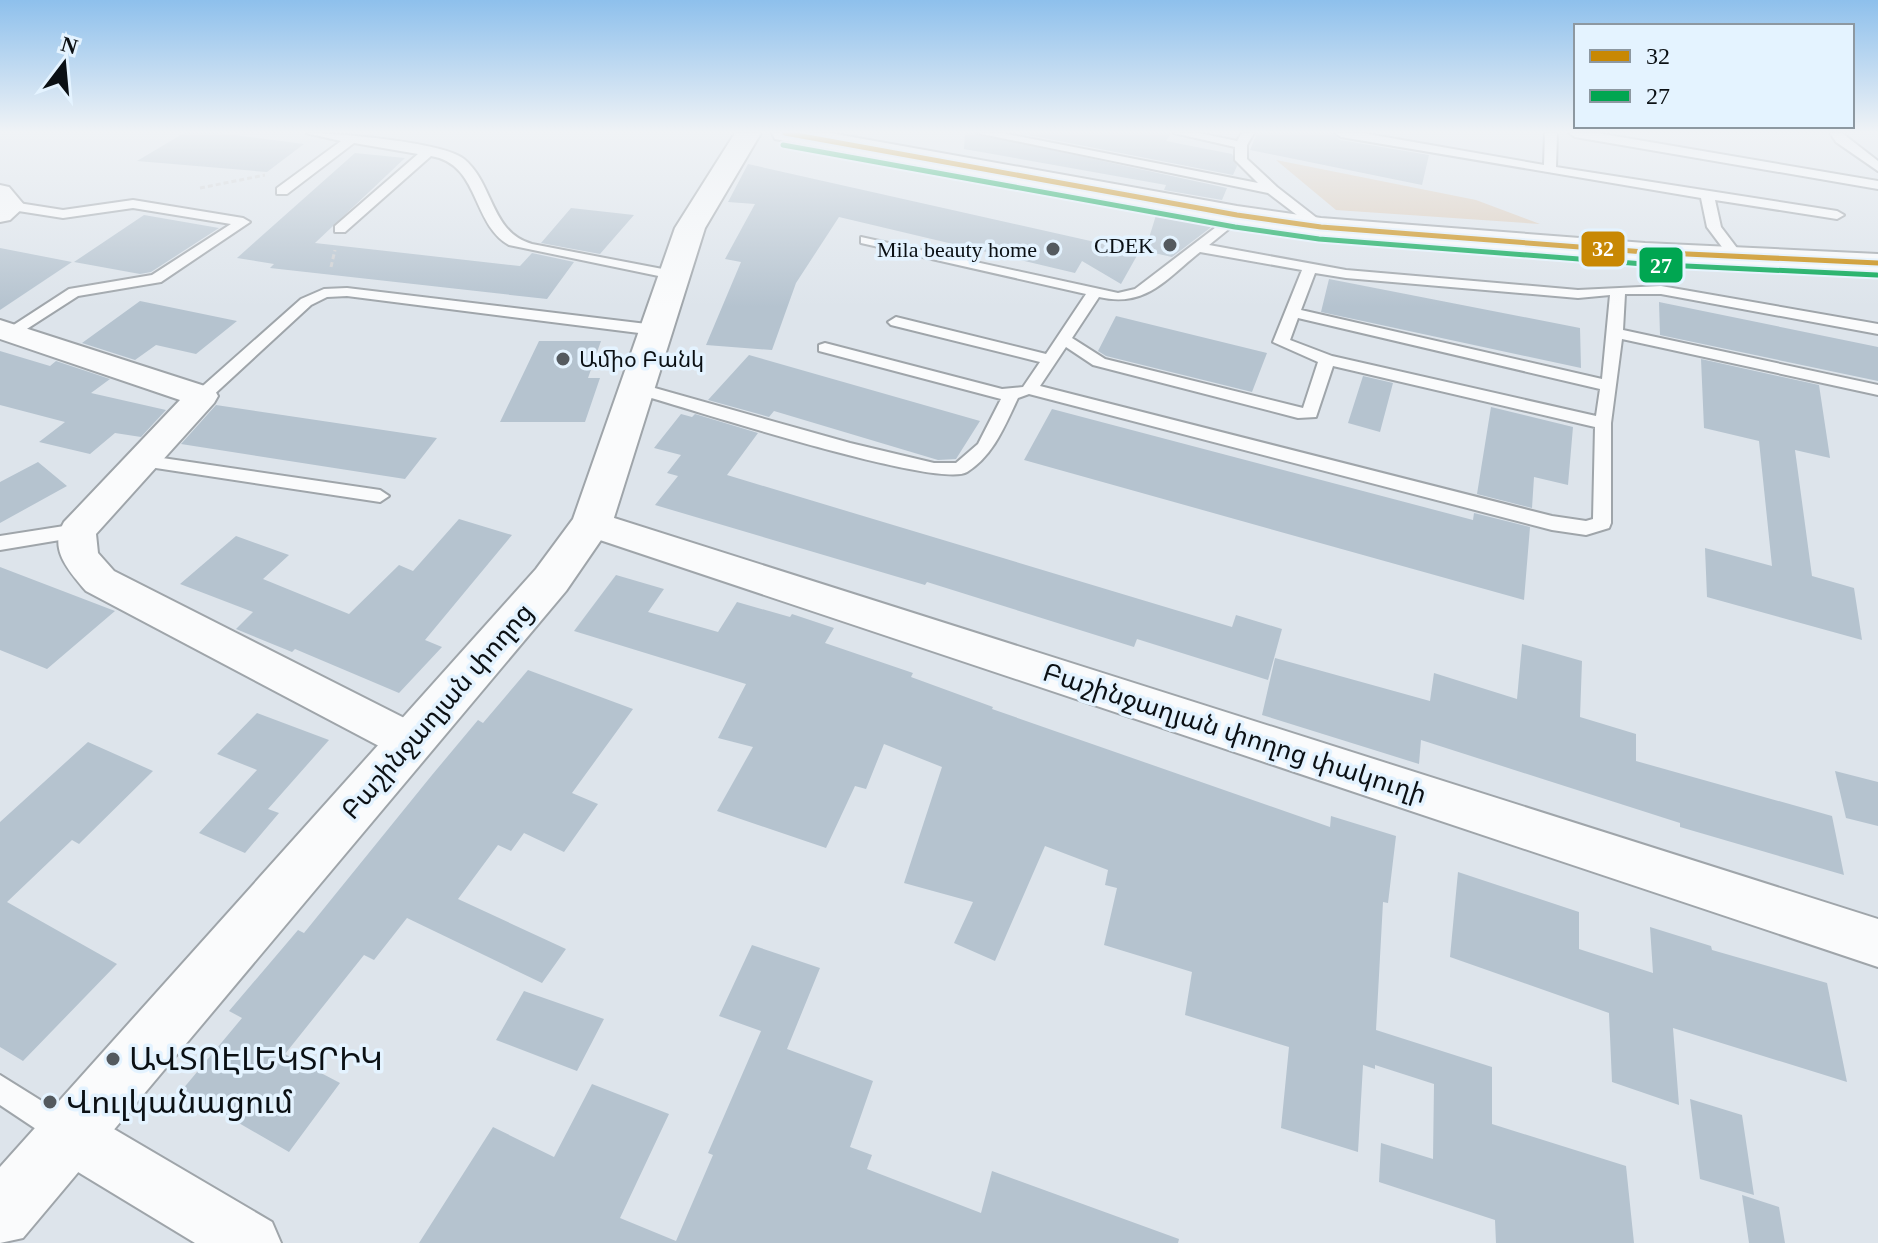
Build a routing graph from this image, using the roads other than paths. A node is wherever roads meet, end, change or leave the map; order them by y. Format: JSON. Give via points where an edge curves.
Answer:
{"nodes":[{"id":1,"x":383,"y":191,"type":"edge"},
{"id":2,"x":478,"y":191,"type":"edge"},
{"id":3,"x":713,"y":191,"type":"edge"},
{"id":4,"x":1114,"y":191,"type":"edge"},
{"id":5,"x":1118,"y":191,"type":"edge"},
{"id":6,"x":1273,"y":191,"type":"edge"},
{"id":7,"x":1682,"y":191,"type":"edge"},
{"id":8,"x":1707,"y":195,"type":"junction"},
{"id":9,"x":4,"y":205,"type":"edge"},
{"id":10,"x":1239,"y":213,"type":"junction"},
{"id":11,"x":1837,"y":215,"type":"dead end"},
{"id":12,"x":1315,"y":222,"type":"junction"},
{"id":13,"x":340,"y":229,"type":"dead end"},
{"id":14,"x":866,"y":240,"type":"dead end"},
{"id":15,"x":1197,"y":247,"type":"junction"},
{"id":16,"x":1734,"y":254,"type":"junction"},
{"id":17,"x":1878,"y":261,"type":"edge"},
{"id":18,"x":1310,"y":268,"type":"junction"},
{"id":19,"x":673,"y":275,"type":"junction"},
{"id":20,"x":1618,"y":290,"type":"junction"},
{"id":21,"x":1094,"y":293,"type":"junction"},
{"id":22,"x":1292,"y":312,"type":"junction"},
{"id":23,"x":896,"y":322,"type":"dead end"},
{"id":24,"x":1878,"y":329,"type":"edge"},
{"id":25,"x":7,"y":330,"type":"edge"},
{"id":26,"x":655,"y":330,"type":"junction"},
{"id":27,"x":1615,"y":333,"type":"junction"},
{"id":28,"x":1063,"y":339,"type":"junction"},
{"id":29,"x":825,"y":348,"type":"dead end"},
{"id":30,"x":1048,"y":359,"type":"junction"},
{"id":31,"x":1327,"y":360,"type":"junction"},
{"id":32,"x":1609,"y":386,"type":"junction"},
{"id":33,"x":637,"y":388,"type":"junction"},
{"id":34,"x":1030,"y":389,"type":"junction"},
{"id":35,"x":1878,"y":390,"type":"edge"},
{"id":36,"x":1011,"y":395,"type":"junction"},
{"id":37,"x":202,"y":396,"type":"junction"},
{"id":38,"x":1603,"y":423,"type":"junction"},
{"id":39,"x":142,"y":461,"type":"junction"},
{"id":40,"x":380,"y":496,"type":"dead end"},
{"id":41,"x":592,"y":524,"type":"junction"},
{"id":42,"x":77,"y":531,"type":"junction"},
{"id":43,"x":0,"y":543,"type":"edge"},
{"id":44,"x":411,"y":742,"type":"junction"},
{"id":45,"x":1878,"y":943,"type":"edge"},
{"id":46,"x":0,"y":1089,"type":"edge"},
{"id":47,"x":70,"y":1135,"type":"junction"},
{"id":48,"x":0,"y":1215,"type":"edge"},
{"id":49,"x":251,"y":1243,"type":"edge"}],
"edges":[{"from":1,"to":13,"type":"lane"},
{"from":2,"to":19,"type":"lane","via":[[511,242]]},
{"from":3,"to":19,"type":"main road","name":"Բաշինջաղյան փողոց","via":[[690,228]]},
{"from":4,"to":10,"type":"main road"},
{"from":5,"to":10,"type":"main road"},
{"from":6,"to":12,"type":"lane"},
{"from":7,"to":8,"type":"lane"},
{"from":8,"to":11,"type":"lane"},
{"from":8,"to":16,"type":"lane","via":[[1714,227]]},
{"from":9,"to":25,"type":"lane","via":[[63,214],[133,204],[243,222],[156,279],[74,292]]},
{"from":10,"to":12,"type":"main road"},
{"from":10,"to":15,"type":"lane"},
{"from":10,"to":16,"type":"main road","via":[[1321,227],[1453,238]]},
{"from":12,"to":16,"type":"main road"},
{"from":14,"to":21,"type":"lane"},
{"from":15,"to":18,"type":"lane"},
{"from":15,"to":21,"type":"lane","via":[[1140,293]]},
{"from":16,"to":17,"type":"main road"},
{"from":18,"to":20,"type":"lane","via":[[1578,294]]},
{"from":18,"to":22,"type":"lane"},
{"from":19,"to":26,"type":"main road","name":"Բաշինջաղյան փողոց"},
{"from":20,"to":24,"type":"lane","via":[[1661,290]]},
{"from":20,"to":27,"type":"lane"},
{"from":21,"to":28,"type":"lane"},
{"from":22,"to":31,"type":"lane","via":[[1281,342]]},
{"from":22,"to":32,"type":"lane"},
{"from":23,"to":30,"type":"lane"},
{"from":25,"to":37,"type":"street"},
{"from":26,"to":33,"type":"main road","name":"Բաշինջաղյան փողոց"},
{"from":26,"to":37,"type":"lane","via":[[324,293],[306,302]]},
{"from":27,"to":32,"type":"lane"},
{"from":27,"to":35,"type":"lane"},
{"from":28,"to":30,"type":"lane"},
{"from":28,"to":31,"type":"lane","via":[[1099,362],[1298,413],[1310,413]]},
{"from":29,"to":36,"type":"lane"},
{"from":30,"to":34,"type":"lane"},
{"from":31,"to":38,"type":"lane"},
{"from":32,"to":38,"type":"lane"},
{"from":33,"to":36,"type":"lane","via":[[934,469],[960,469],[985,447]]},
{"from":33,"to":41,"type":"main road","name":"Բաշինջաղյան փողոց"},
{"from":34,"to":36,"type":"lane"},
{"from":34,"to":38,"type":"lane","via":[[1586,528],[1602,523]]},
{"from":37,"to":39,"type":"street"},
{"from":39,"to":40,"type":"lane"},
{"from":39,"to":42,"type":"street"},
{"from":41,"to":44,"type":"main road","name":"Բաշինջաղյան փողոց","via":[[551,580]]},
{"from":41,"to":45,"type":"street","name":"Բաշինջաղյան փողոց փակուղի"},
{"from":42,"to":43,"type":"lane"},
{"from":42,"to":44,"type":"street","via":[[79,557],[100,581]]},
{"from":44,"to":47,"type":"main road","name":"Բաշինջաղյան փողոց"},
{"from":46,"to":47,"type":"lane"},
{"from":47,"to":48,"type":"main road","name":"Բաշինջաղյան փողոց"},
{"from":47,"to":49,"type":"street"}]}
